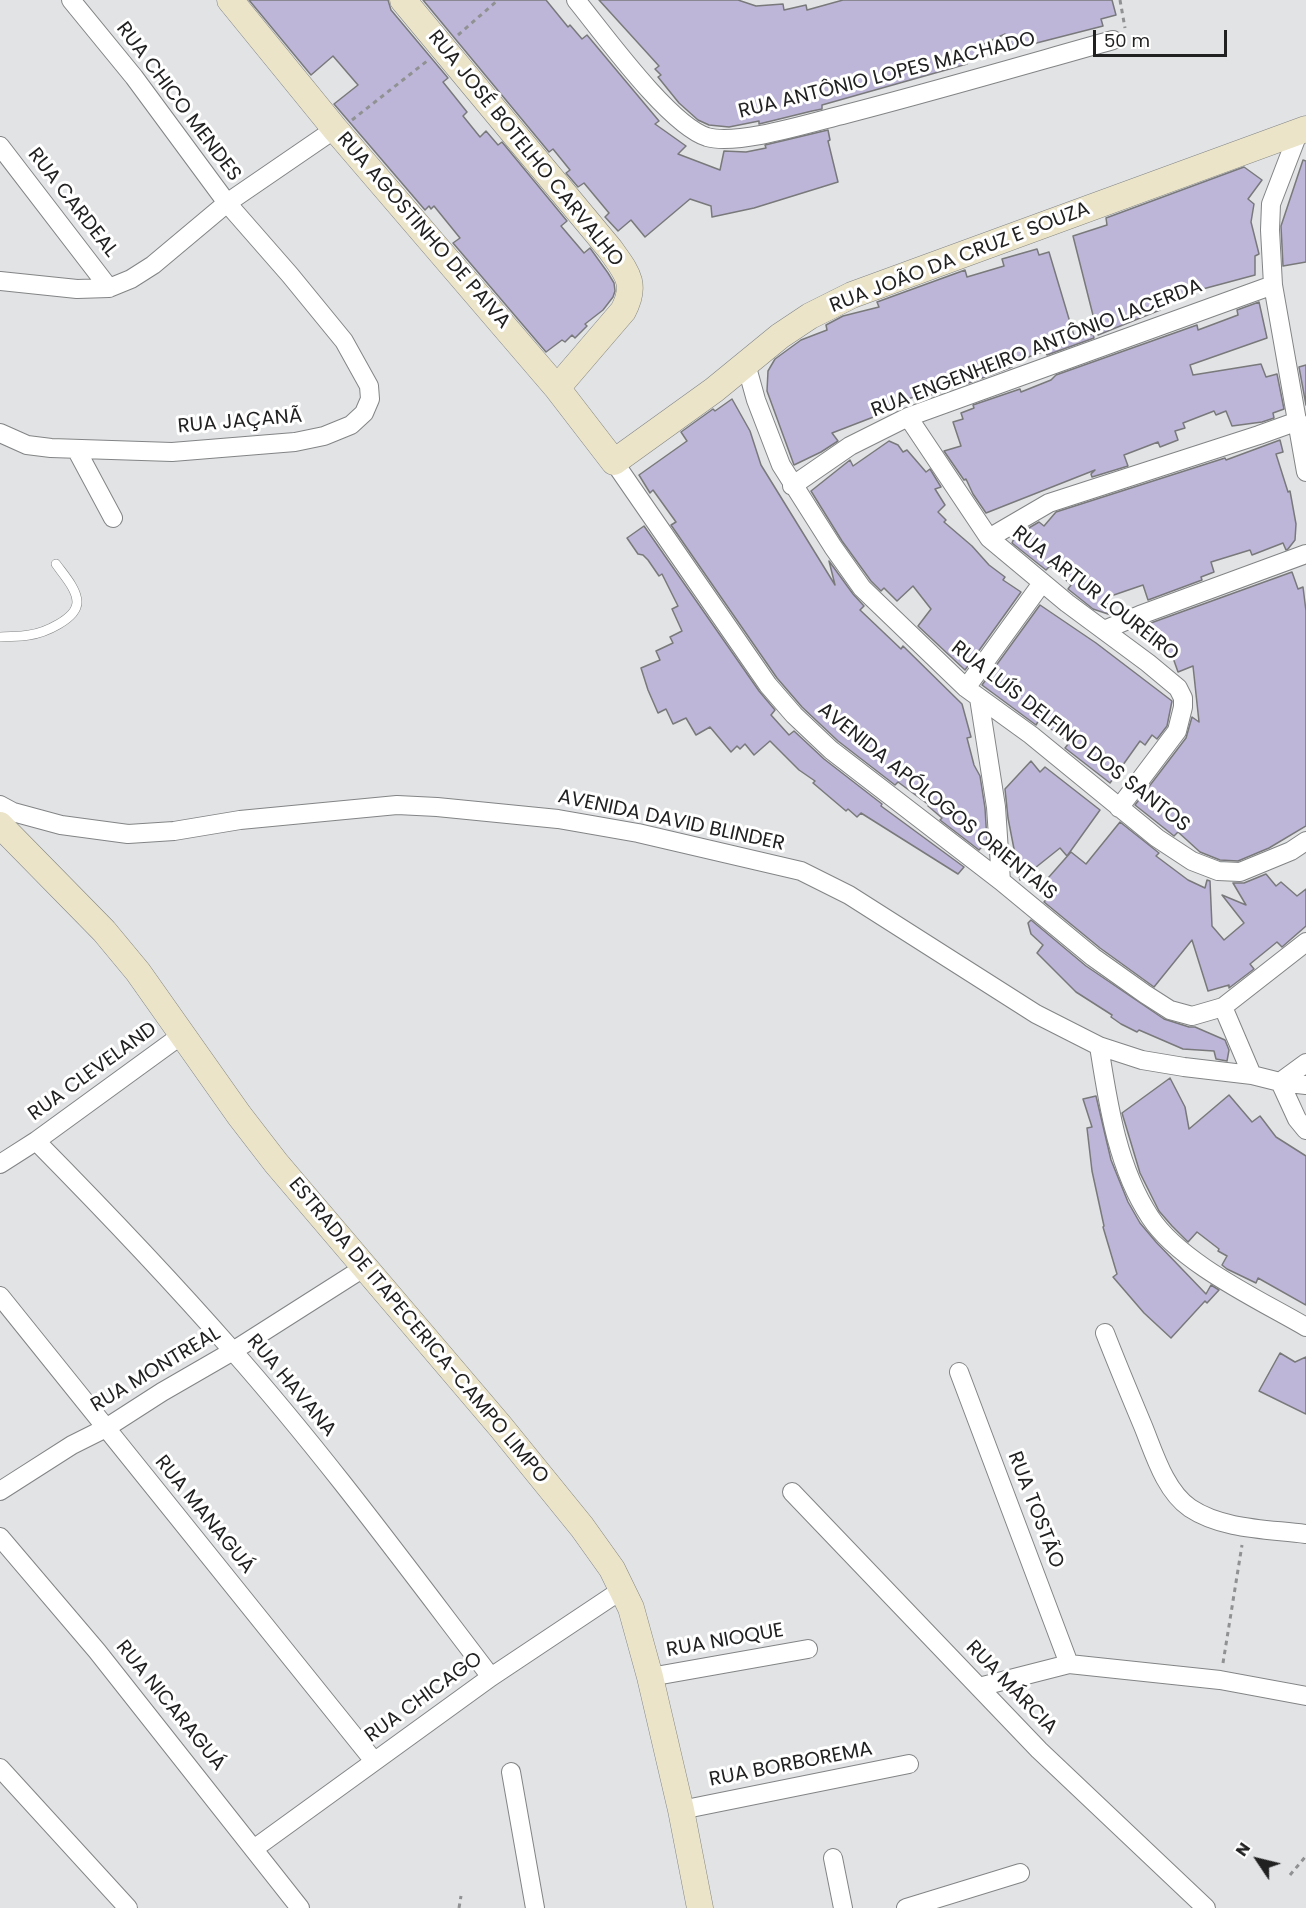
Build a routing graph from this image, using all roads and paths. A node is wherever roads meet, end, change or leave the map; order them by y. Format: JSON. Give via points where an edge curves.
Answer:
{"nodes":[{"id":1,"x":71,"y":0,"type":"edge"},
{"id":2,"x":230,"y":0,"type":"edge"},
{"id":3,"x":403,"y":0,"type":"edge"},
{"id":4,"x":498,"y":0,"type":"edge"},
{"id":5,"x":576,"y":0,"type":"edge"},
{"id":6,"x":1120,"y":0,"type":"edge"},
{"id":7,"x":1113,"y":40,"type":"joint"},
{"id":8,"x":443,"y":49,"type":"junction"},
{"id":9,"x":335,"y":129,"type":"junction"},
{"id":10,"x":1303,"y":130,"type":"edge"},
{"id":11,"x":0,"y":146,"type":"edge"},
{"id":12,"x":234,"y":199,"type":"junction"},
{"id":13,"x":0,"y":281,"type":"edge"},
{"id":14,"x":1273,"y":285,"type":"junction"},
{"id":15,"x":109,"y":288,"type":"junction"},
{"id":16,"x":746,"y":364,"type":"junction"},
{"id":17,"x":557,"y":388,"type":"junction"},
{"id":18,"x":908,"y":417,"type":"junction"},
{"id":19,"x":1298,"y":421,"type":"junction"},
{"id":20,"x":0,"y":433,"type":"edge"},
{"id":21,"x":76,"y":449,"type":"junction"},
{"id":22,"x":614,"y":462,"type":"junction"},
{"id":23,"x":1306,"y":472,"type":"edge"},
{"id":24,"x":792,"y":486,"type":"junction"},
{"id":25,"x":113,"y":518,"type":"dead end"},
{"id":26,"x":989,"y":538,"type":"junction"},
{"id":27,"x":1306,"y":554,"type":"edge"},
{"id":28,"x":56,"y":564,"type":"dead end"},
{"id":29,"x":1042,"y":583,"type":"junction"},
{"id":30,"x":1104,"y":630,"type":"junction"},
{"id":31,"x":0,"y":637,"type":"edge"},
{"id":32,"x":972,"y":693,"type":"junction"},
{"id":33,"x":0,"y":805,"type":"edge"},
{"id":34,"x":1119,"y":808,"type":"junction"},
{"id":35,"x":0,"y":825,"type":"edge"},
{"id":36,"x":1306,"y":841,"type":"edge"},
{"id":37,"x":1001,"y":881,"type":"junction"},
{"id":38,"x":1306,"y":942,"type":"edge"},
{"id":39,"x":1223,"y":1007,"type":"junction"},
{"id":40,"x":183,"y":1034,"type":"junction"},
{"id":41,"x":1100,"y":1046,"type":"junction"},
{"id":42,"x":1306,"y":1063,"type":"edge"},
{"id":43,"x":1252,"y":1075,"type":"junction"},
{"id":44,"x":1280,"y":1082,"type":"junction"},
{"id":45,"x":1306,"y":1085,"type":"edge"},
{"id":46,"x":1306,"y":1130,"type":"edge"},
{"id":47,"x":36,"y":1141,"type":"junction"},
{"id":48,"x":0,"y":1164,"type":"edge"},
{"id":49,"x":365,"y":1268,"type":"junction"},
{"id":50,"x":0,"y":1296,"type":"edge"},
{"id":51,"x":1306,"y":1327,"type":"edge"},
{"id":52,"x":1105,"y":1333,"type":"dead end"},
{"id":53,"x":233,"y":1351,"type":"junction"},
{"id":54,"x":958,"y":1371,"type":"dead end"},
{"id":55,"x":106,"y":1428,"type":"junction"},
{"id":56,"x":0,"y":1491,"type":"edge"},
{"id":57,"x":792,"y":1492,"type":"dead end"},
{"id":58,"x":1245,"y":1527,"type":"junction"},
{"id":59,"x":1306,"y":1534,"type":"edge"},
{"id":60,"x":0,"y":1537,"type":"edge"},
{"id":61,"x":623,"y":1589,"type":"junction"},
{"id":62,"x":808,"y":1649,"type":"dead end"},
{"id":63,"x":1069,"y":1664,"type":"junction"},
{"id":64,"x":491,"y":1677,"type":"junction"},
{"id":65,"x":650,"y":1677,"type":"junction"},
{"id":66,"x":1220,"y":1680,"type":"junction"},
{"id":67,"x":979,"y":1687,"type":"junction"},
{"id":68,"x":1306,"y":1696,"type":"edge"},
{"id":69,"x":374,"y":1761,"type":"junction"},
{"id":70,"x":909,"y":1764,"type":"dead end"},
{"id":71,"x":0,"y":1768,"type":"edge"},
{"id":72,"x":511,"y":1772,"type":"dead end"},
{"id":73,"x":681,"y":1810,"type":"junction"},
{"id":74,"x":255,"y":1848,"type":"junction"},
{"id":75,"x":1306,"y":1856,"type":"edge"},
{"id":76,"x":833,"y":1858,"type":"dead end"},
{"id":77,"x":1020,"y":1873,"type":"dead end"},
{"id":78,"x":1290,"y":1875,"type":"dead end"},
{"id":79,"x":461,"y":1896,"type":"dead end"},
{"id":80,"x":128,"y":1908,"type":"edge"},
{"id":81,"x":300,"y":1908,"type":"edge"},
{"id":82,"x":459,"y":1908,"type":"edge"},
{"id":83,"x":535,"y":1908,"type":"edge"},
{"id":84,"x":700,"y":1908,"type":"edge"},
{"id":85,"x":843,"y":1908,"type":"edge"},
{"id":86,"x":906,"y":1908,"type":"edge"},
{"id":87,"x":1206,"y":1908,"type":"edge"}],
"edges":[{"from":1,"to":12,"type":"street","name":"RUA CHICO MENDES"},
{"from":2,"to":9,"type":"main road","name":"RUA AGOSTINHO DE PAIVA"},
{"from":3,"to":8,"type":"main road","name":"RUA JOSÉ BOTELHO CARVALHO"},
{"from":4,"to":8,"type":"path"},
{"from":5,"to":7,"type":"street","name":"RUA ANTÔNIO LOPES MACHADO","via":[[660,102],[696,132],[720,139],[778,132]]},
{"from":6,"to":7,"type":"path","via":[[1125,28]]},
{"from":8,"to":9,"type":"path"},
{"from":8,"to":17,"type":"main road","name":"RUA JOSÉ BOTELHO CARVALHO","via":[[627,273],[632,288],[623,311]]},
{"from":9,"to":12,"type":"street"},
{"from":9,"to":17,"type":"main road","name":"RUA AGOSTINHO DE PAIVA"},
{"from":10,"to":14,"type":"street","via":[[1271,204]]},
{"from":10,"to":16,"type":"main road","name":"RUA JOÃO DA CRUZ E SOUZA","via":[[852,295],[810,316]]},
{"from":11,"to":15,"type":"street","name":"RUA CARDEAL"},
{"from":12,"to":15,"type":"street","via":[[153,265]]},
{"from":12,"to":21,"type":"street","name":"RUA JAÇANÃ","via":[[344,341],[369,386],[370,399],[364,413],[351,425],[295,442],[172,452]]},
{"from":13,"to":15,"type":"street","via":[[77,289]]},
{"from":14,"to":18,"type":"street","name":"RUA ENGENHEIRO ANTÔNIO LACERDA"},
{"from":14,"to":19,"type":"street"},
{"from":16,"to":22,"type":"main road","name":"RUA JOÃO DA CRUZ E SOUZA"},
{"from":16,"to":24,"type":"street","name":"RUA LUÍS DELFINO DOS SANTOS","via":[[772,445]]},
{"from":17,"to":22,"type":"main road","name":"RUA AGOSTINHO DE PAIVA"},
{"from":18,"to":24,"type":"street","name":"RUA ENGENHEIRO ANTÔNIO LACERDA","via":[[850,446]]},
{"from":18,"to":26,"type":"street","name":"RUA ARTUR LOUREIRO"},
{"from":19,"to":23,"type":"street"},
{"from":19,"to":26,"type":"street","via":[[1049,503]]},
{"from":20,"to":21,"type":"street","name":"RUA JAÇANÃ","via":[[27,446]]},
{"from":21,"to":25,"type":"street"},
{"from":22,"to":37,"type":"street","name":"AVENIDA APÓLOGOS ORIENTAIS","via":[[737,642],[794,715],[831,750]]},
{"from":24,"to":32,"type":"street","name":"RUA LUÍS DELFINO DOS SANTOS","via":[[862,588]]},
{"from":26,"to":29,"type":"street","name":"RUA ARTUR LOUREIRO"},
{"from":27,"to":30,"type":"street"},
{"from":28,"to":31,"type":"lane","via":[[75,593],[74,612],[59,625],[31,635]]},
{"from":29,"to":30,"type":"street","name":"RUA ARTUR LOUREIRO"},
{"from":29,"to":32,"type":"street"},
{"from":30,"to":34,"type":"street","name":"RUA ARTUR LOUREIRO","via":[[1156,669],[1178,688],[1183,698],[1177,731]]},
{"from":32,"to":34,"type":"street","name":"RUA LUÍS DELFINO DOS SANTOS","via":[[1031,735]]},
{"from":32,"to":37,"type":"street","via":[[996,807]]},
{"from":33,"to":41,"type":"street","name":"AVENIDA DAVID BLINDER","via":[[61,825],[128,834],[397,805],[558,819],[638,833],[801,871],[849,895],[1041,1016]]},
{"from":34,"to":36,"type":"street","name":"RUA LUÍS DELFINO DOS SANTOS","via":[[1192,861],[1218,871],[1240,872]]},
{"from":35,"to":40,"type":"main road","name":"ESTRADA DE ITAPECERICA-CAMPO LIMPO","via":[[104,931]]},
{"from":37,"to":39,"type":"street","name":"AVENIDA APÓLOGOS ORIENTAIS","via":[[1093,957],[1170,1010],[1192,1016]]},
{"from":38,"to":39,"type":"street"},
{"from":39,"to":43,"type":"street"},
{"from":40,"to":47,"type":"street","name":"RUA CLEVELAND"},
{"from":40,"to":49,"type":"main road","name":"ESTRADA DE ITAPECERICA-CAMPO LIMPO","via":[[245,1123]]},
{"from":41,"to":43,"type":"street","name":"AVENIDA DAVID BLINDER","via":[[1142,1060]]},
{"from":41,"to":51,"type":"street","via":[[1123,1157],[1150,1217],[1206,1269]]},
{"from":42,"to":44,"type":"street"},
{"from":43,"to":44,"type":"street","name":"AVENIDA DAVID BLINDER"},
{"from":44,"to":45,"type":"street","name":"AVENIDA DAVID BLINDER"},
{"from":44,"to":46,"type":"street"},
{"from":47,"to":48,"type":"street","name":"RUA CLEVELAND"},
{"from":47,"to":53,"type":"street","name":"RUA HAVANA"},
{"from":49,"to":53,"type":"street","name":"RUA MONTREAL"},
{"from":49,"to":61,"type":"main road","name":"ESTRADA DE ITAPECERICA-CAMPO LIMPO","via":[[582,1527]]},
{"from":50,"to":55,"type":"street","name":"RUA MANAGUÁ"},
{"from":52,"to":58,"type":"street","via":[[1163,1473],[1178,1498],[1204,1516]]},
{"from":53,"to":55,"type":"street","name":"RUA MONTREAL"},
{"from":53,"to":64,"type":"street","name":"RUA HAVANA","via":[[345,1486]]},
{"from":54,"to":63,"type":"street","name":"RUA TOSTÃO"},
{"from":55,"to":56,"type":"street","name":"RUA MONTREAL","via":[[72,1444]]},
{"from":55,"to":69,"type":"street","name":"RUA MANAGUÁ"},
{"from":57,"to":67,"type":"street","name":"RUA MÁRCIA"},
{"from":58,"to":59,"type":"street"},
{"from":58,"to":66,"type":"path"},
{"from":60,"to":74,"type":"street","name":"RUA NICARAGUÁ"},
{"from":61,"to":64,"type":"street","name":"RUA CHICAGO"},
{"from":61,"to":65,"type":"main road","name":"ESTRADA DE ITAPECERICA-CAMPO LIMPO"},
{"from":62,"to":65,"type":"street","name":"RUA NIOQUE"},
{"from":63,"to":66,"type":"street"},
{"from":63,"to":67,"type":"street"},
{"from":64,"to":69,"type":"street","name":"RUA CHICAGO"},
{"from":65,"to":73,"type":"main road","name":"ESTRADA DE ITAPECERICA-CAMPO LIMPO"},
{"from":66,"to":68,"type":"street"},
{"from":67,"to":87,"type":"street","name":"RUA MÁRCIA"},
{"from":69,"to":74,"type":"street","name":"RUA CHICAGO"},
{"from":70,"to":73,"type":"street","name":"RUA BORBOREMA"},
{"from":71,"to":80,"type":"street"},
{"from":72,"to":83,"type":"street"},
{"from":73,"to":84,"type":"main road","name":"ESTRADA DE ITAPECERICA-CAMPO LIMPO"},
{"from":74,"to":81,"type":"street","name":"RUA NICARAGUÁ"},
{"from":75,"to":78,"type":"path"},
{"from":76,"to":85,"type":"street"},
{"from":77,"to":86,"type":"street"},
{"from":79,"to":82,"type":"path"}]}
